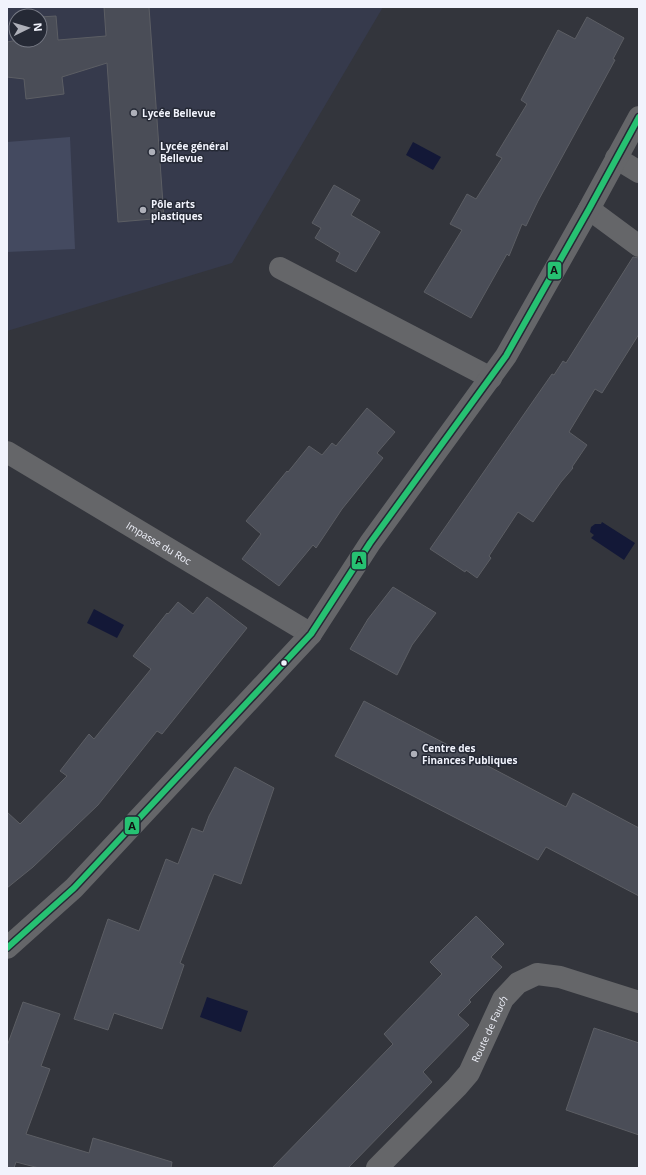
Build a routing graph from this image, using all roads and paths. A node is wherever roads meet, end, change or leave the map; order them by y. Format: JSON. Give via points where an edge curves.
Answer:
{"nodes":[{"id":1,"x":636,"y":128,"type":"edge"},
{"id":2,"x":616,"y":158,"type":"junction"},
{"id":3,"x":639,"y":172,"type":"edge"},
{"id":4,"x":589,"y":209,"type":"junction"},
{"id":5,"x":639,"y":246,"type":"edge"},
{"id":6,"x":280,"y":268,"type":"dead end"},
{"id":7,"x":491,"y":378,"type":"junction"},
{"id":8,"x":7,"y":452,"type":"edge"},
{"id":9,"x":311,"y":634,"type":"junction"},
{"id":10,"x":7,"y":948,"type":"edge"},
{"id":11,"x":639,"y":1002,"type":"edge"},
{"id":12,"x":377,"y":1168,"type":"edge"}],
"edges":[{"from":1,"to":2,"type":"street"},
{"from":2,"to":3,"type":"street"},
{"from":2,"to":4,"type":"street"},
{"from":4,"to":5,"type":"street"},
{"from":4,"to":7,"type":"street"},
{"from":6,"to":7,"type":"street"},
{"from":7,"to":9,"type":"street","via":[[370,543]]},
{"from":8,"to":9,"type":"street","name":"Impasse du Roc"},
{"from":9,"to":10,"type":"street","via":[[74,888]]},
{"from":11,"to":12,"type":"street","name":"Route de Fauch","via":[[560,977],[537,974],[518,983],[503,999],[469,1073]]}]}
